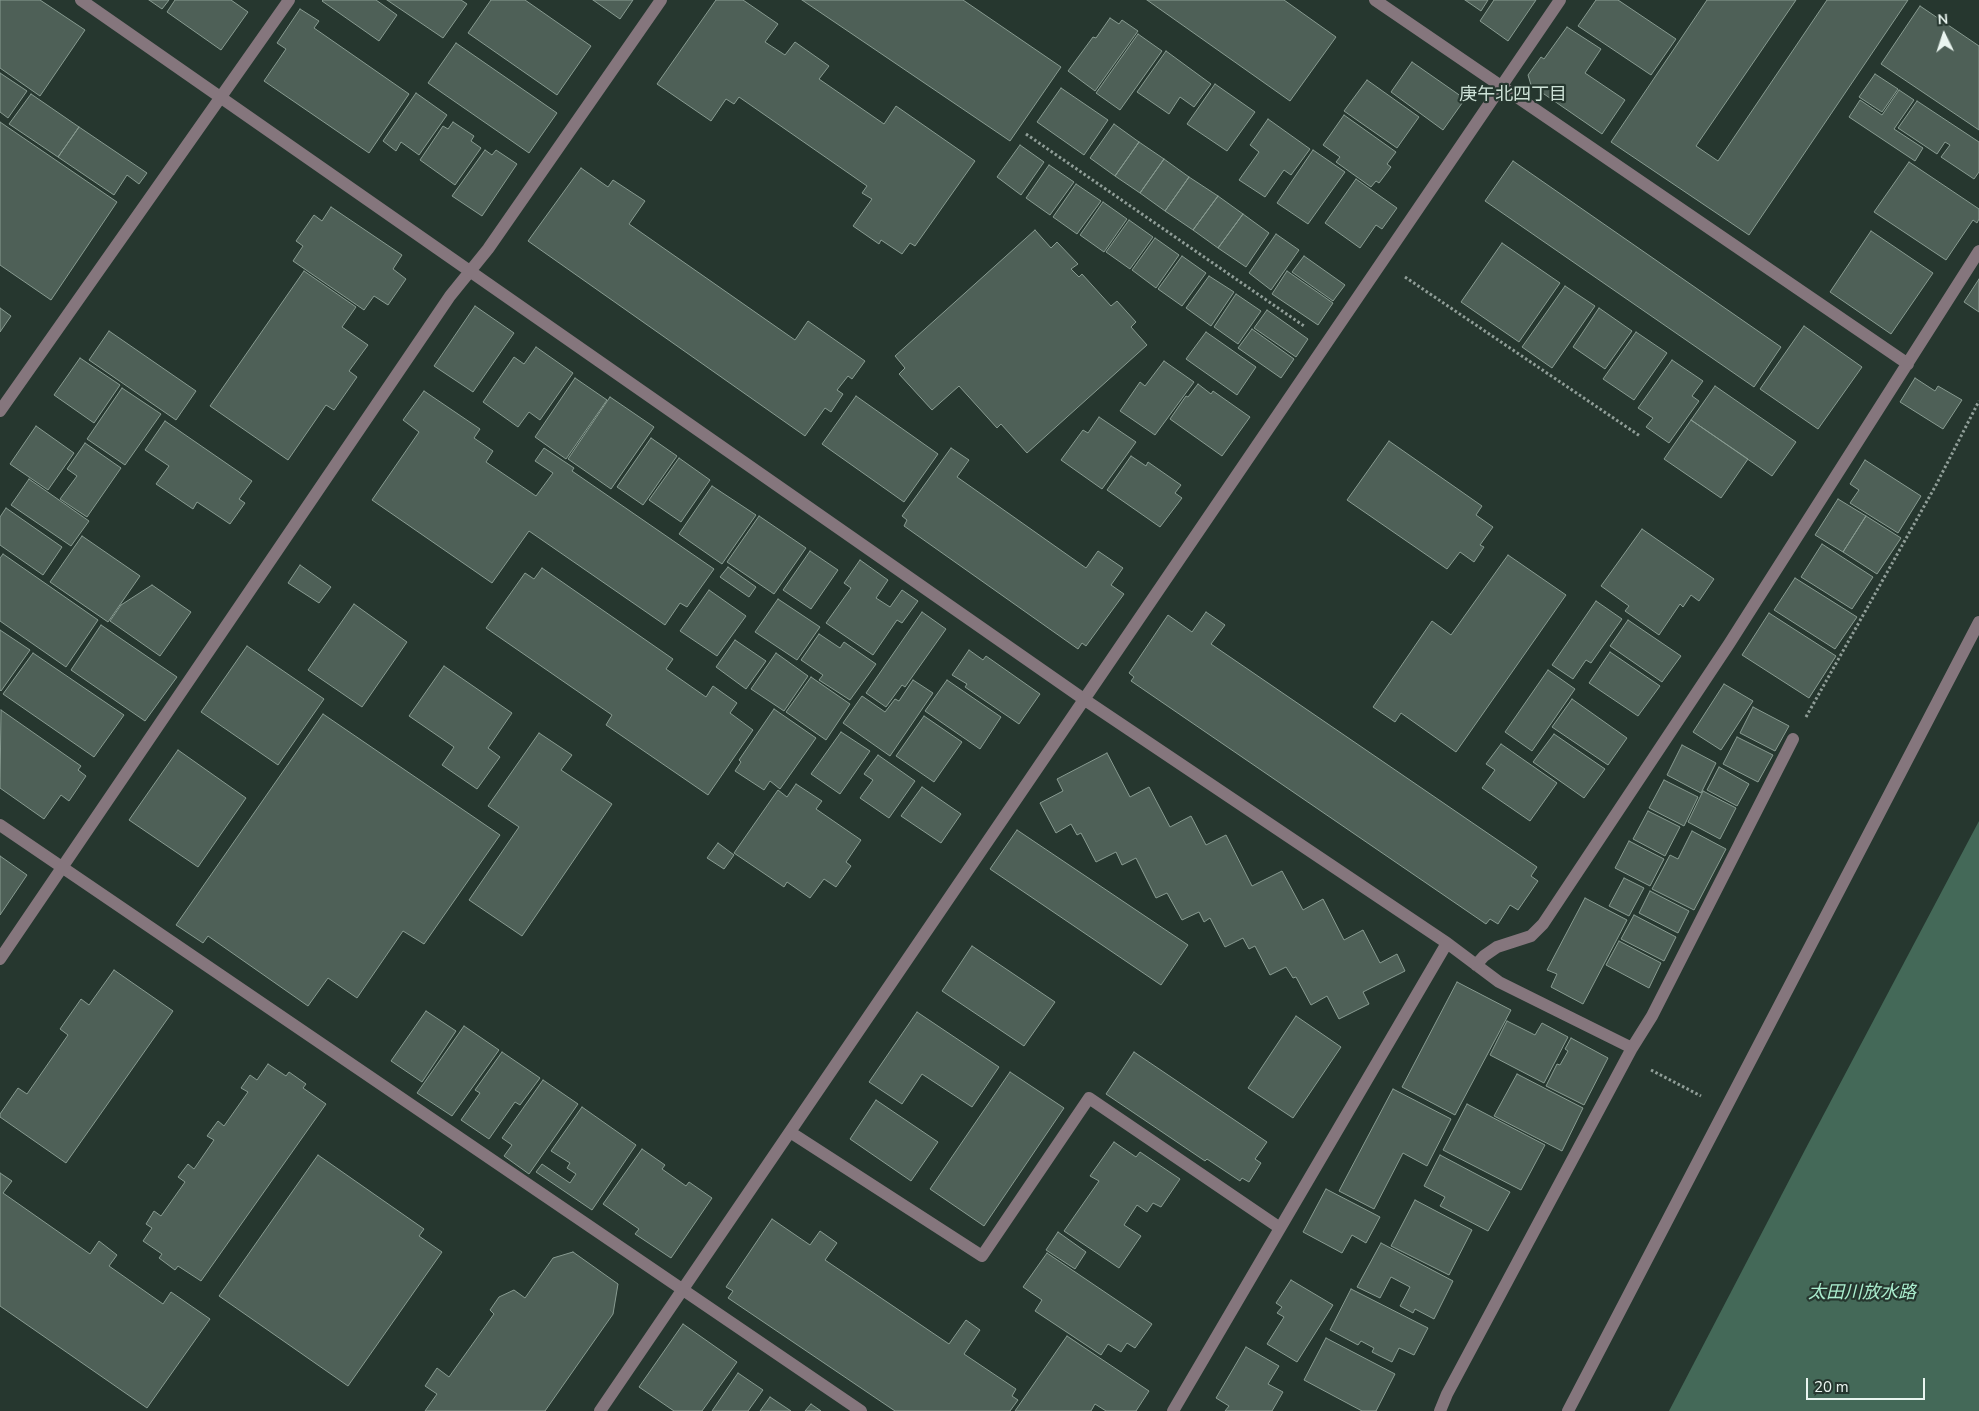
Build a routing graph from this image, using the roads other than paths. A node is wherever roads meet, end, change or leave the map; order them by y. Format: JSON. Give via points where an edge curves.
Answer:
{"nodes":[{"id":1,"x":81,"y":0,"type":"edge"},
{"id":2,"x":289,"y":0,"type":"edge"},
{"id":3,"x":661,"y":0,"type":"edge"},
{"id":4,"x":1375,"y":0,"type":"edge"},
{"id":5,"x":1560,"y":0,"type":"edge"},
{"id":6,"x":1500,"y":87,"type":"junction"},
{"id":7,"x":222,"y":97,"type":"junction"},
{"id":8,"x":1979,"y":251,"type":"edge"},
{"id":9,"x":470,"y":270,"type":"junction"},
{"id":10,"x":1908,"y":364,"type":"junction"},
{"id":11,"x":0,"y":411,"type":"edge"},
{"id":12,"x":1979,"y":622,"type":"edge"},
{"id":13,"x":1085,"y":700,"type":"junction"},
{"id":14,"x":1794,"y":739,"type":"road end"},
{"id":15,"x":0,"y":825,"type":"edge"},
{"id":16,"x":62,"y":867,"type":"junction"},
{"id":17,"x":1447,"y":943,"type":"junction"},
{"id":18,"x":0,"y":959,"type":"edge"},
{"id":19,"x":1476,"y":965,"type":"junction"},
{"id":20,"x":1632,"y":1048,"type":"junction"},
{"id":21,"x":790,"y":1132,"type":"junction"},
{"id":22,"x":1280,"y":1228,"type":"junction"},
{"id":23,"x":682,"y":1290,"type":"junction"},
{"id":24,"x":600,"y":1411,"type":"edge"},
{"id":25,"x":861,"y":1411,"type":"edge"},
{"id":26,"x":1173,"y":1411,"type":"edge"},
{"id":27,"x":1440,"y":1411,"type":"edge"},
{"id":28,"x":1568,"y":1411,"type":"edge"}],
"edges":[{"from":1,"to":7,"type":"street"},
{"from":2,"to":7,"type":"street"},
{"from":3,"to":9,"type":"street","via":[[488,249]]},
{"from":4,"to":6,"type":"street"},
{"from":5,"to":6,"type":"street"},
{"from":6,"to":10,"type":"street"},
{"from":6,"to":13,"type":"street"},
{"from":7,"to":9,"type":"street"},
{"from":7,"to":11,"type":"street"},
{"from":8,"to":10,"type":"street"},
{"from":9,"to":13,"type":"street"},
{"from":9,"to":16,"type":"street"},
{"from":10,"to":19,"type":"street","via":[[1729,644],[1543,924],[1531,936],[1497,947]]},
{"from":12,"to":28,"type":"street"},
{"from":13,"to":17,"type":"street"},
{"from":13,"to":21,"type":"street"},
{"from":14,"to":20,"type":"street","via":[[1652,1016]]},
{"from":15,"to":16,"type":"street"},
{"from":16,"to":18,"type":"street"},
{"from":16,"to":23,"type":"street"},
{"from":17,"to":19,"type":"street"},
{"from":17,"to":22,"type":"street"},
{"from":19,"to":20,"type":"street","via":[[1499,982]]},
{"from":20,"to":27,"type":"street"},
{"from":21,"to":22,"type":"street","via":[[982,1256],[1089,1098]]},
{"from":21,"to":23,"type":"street"},
{"from":22,"to":26,"type":"street"},
{"from":23,"to":24,"type":"street"},
{"from":23,"to":25,"type":"street"}]}
